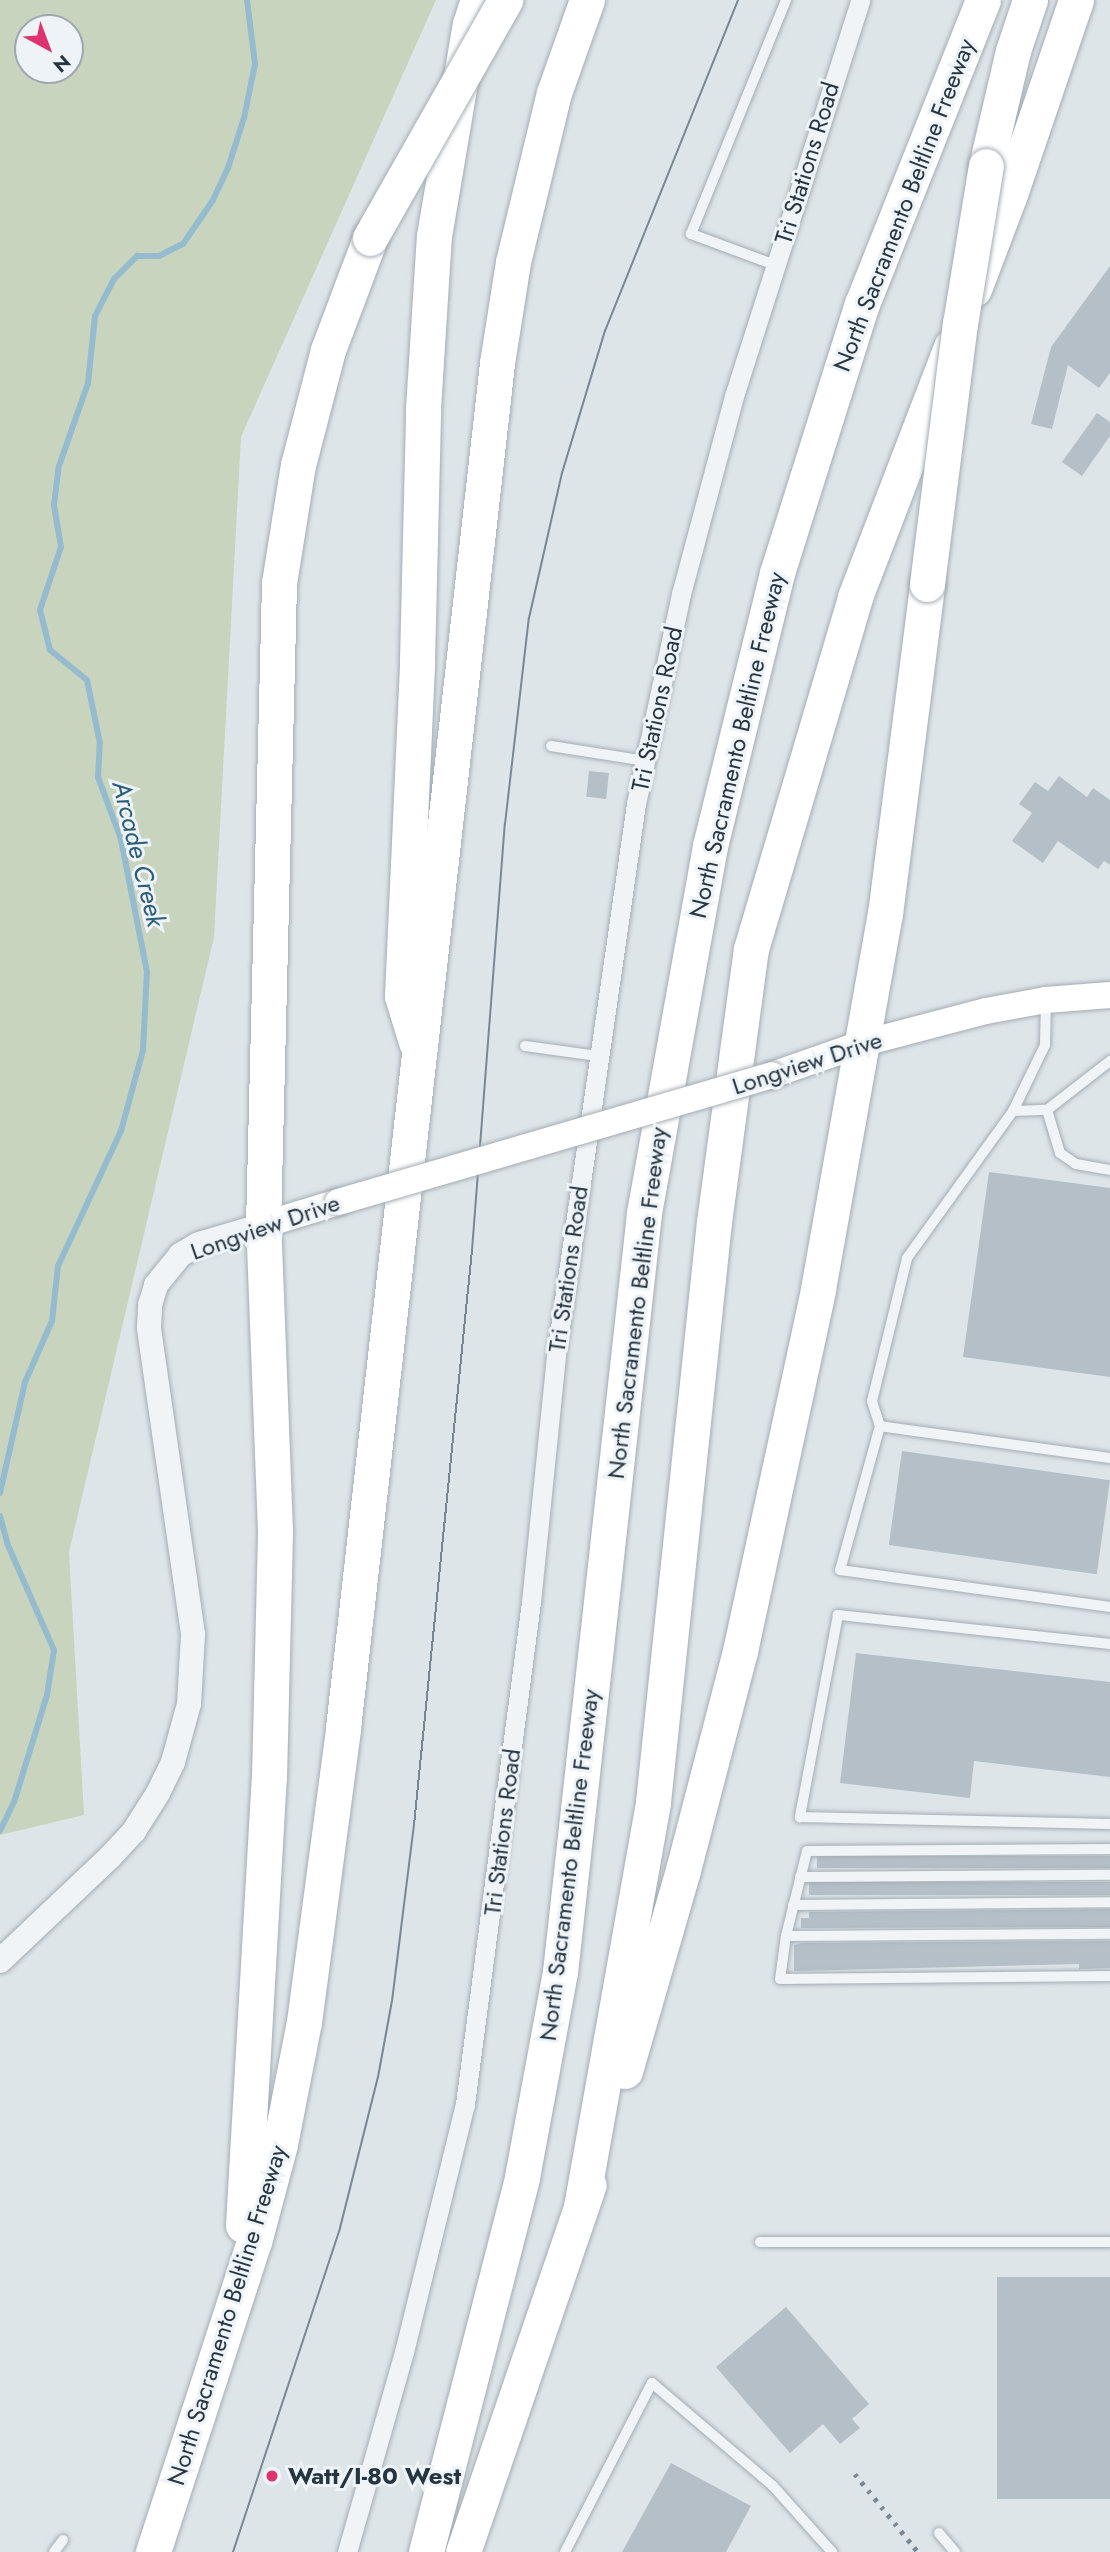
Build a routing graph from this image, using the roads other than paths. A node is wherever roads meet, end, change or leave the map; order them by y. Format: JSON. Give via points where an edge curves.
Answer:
{"nodes":[{"id":1,"x":478,"y":0,"type":"edge"},
{"id":2,"x":505,"y":0,"type":"edge"},
{"id":3,"x":587,"y":0,"type":"edge"},
{"id":4,"x":786,"y":0,"type":"edge"},
{"id":5,"x":860,"y":0,"type":"edge"},
{"id":6,"x":983,"y":0,"type":"edge"},
{"id":7,"x":1030,"y":0,"type":"edge"},
{"id":8,"x":1076,"y":0,"type":"edge"},
{"id":9,"x":775,"y":265,"type":"junction"},
{"id":10,"x":551,"y":746,"type":"dead end"},
{"id":11,"x":646,"y":761,"type":"junction"},
{"id":12,"x":1110,"y":995,"type":"edge"},
{"id":13,"x":1046,"y":1000,"type":"junction"},
{"id":14,"x":864,"y":1043,"type":"junction"},
{"id":15,"x":526,"y":1046,"type":"dead end"},
{"id":16,"x":598,"y":1056,"type":"junction"},
{"id":17,"x":421,"y":1059,"type":"junction"},
{"id":18,"x":1110,"y":1061,"type":"edge"},
{"id":19,"x":1048,"y":1110,"type":"junction"},
{"id":20,"x":1013,"y":1111,"type":"junction"},
{"id":21,"x":1110,"y":1170,"type":"edge"},
{"id":22,"x":263,"y":1225,"type":"junction"},
{"id":23,"x":880,"y":1426,"type":"junction"},
{"id":24,"x":1110,"y":1458,"type":"edge"},
{"id":25,"x":1110,"y":1607,"type":"edge"},
{"id":26,"x":1110,"y":1644,"type":"edge"},
{"id":27,"x":1110,"y":1824,"type":"edge"},
{"id":28,"x":1110,"y":1849,"type":"edge"},
{"id":29,"x":1110,"y":1875,"type":"edge"},
{"id":30,"x":800,"y":1877,"type":"junction"},
{"id":31,"x":1110,"y":1902,"type":"edge"},
{"id":32,"x":793,"y":1905,"type":"junction"},
{"id":33,"x":1110,"y":1934,"type":"edge"},
{"id":34,"x":786,"y":1937,"type":"junction"},
{"id":35,"x":0,"y":1962,"type":"edge"},
{"id":36,"x":1110,"y":1976,"type":"edge"},
{"id":37,"x":581,"y":2207,"type":"junction"},
{"id":38,"x":760,"y":2242,"type":"dead end"},
{"id":39,"x":1110,"y":2242,"type":"edge"},
{"id":40,"x":236,"y":2298,"type":"junction"},
{"id":41,"x":939,"y":2533,"type":"dead end"},
{"id":42,"x":54,"y":2552,"type":"edge"},
{"id":43,"x":59,"y":2552,"type":"edge"},
{"id":44,"x":153,"y":2552,"type":"edge"},
{"id":45,"x":347,"y":2552,"type":"edge"},
{"id":46,"x":426,"y":2552,"type":"edge"},
{"id":47,"x":463,"y":2552,"type":"edge"},
{"id":48,"x":565,"y":2552,"type":"edge"},
{"id":49,"x":832,"y":2552,"type":"edge"},
{"id":50,"x":955,"y":2552,"type":"edge"}],
"edges":[{"from":1,"to":17,"type":"highway","via":[[434,236],[423,409],[402,996]]},
{"from":2,"to":22,"type":"highway","bridge":true,"via":[[370,238],[325,362],[298,465],[279,583]]},
{"from":3,"to":17,"type":"highway","name":"North Sacramento Beltline Freeway","via":[[554,93],[513,262],[497,363]]},
{"from":4,"to":9,"type":"lane","via":[[691,234]]},
{"from":5,"to":9,"type":"street","name":"Tri Stations Road"},
{"from":6,"to":46,"type":"highway","name":"North Sacramento Beltline Freeway","via":[[862,304],[781,560],[710,846],[644,1213],[560,1972],[522,2177]]},
{"from":7,"to":14,"type":"highway","bridge":true,"via":[[981,186]]},
{"from":8,"to":37,"type":"highway","via":[[1009,197],[855,597],[751,949],[714,1222],[653,1802]]},
{"from":9,"to":11,"type":"street","name":"Tri Stations Road","via":[[681,594]]},
{"from":10,"to":11,"type":"lane"},
{"from":11,"to":16,"type":"street","name":"Tri Stations Road"},
{"from":12,"to":13,"type":"main road","name":"Longview Drive"},
{"from":13,"to":14,"type":"main road","name":"Longview Drive"},
{"from":13,"to":20,"type":"lane","via":[[1045,1045]]},
{"from":14,"to":22,"type":"main road","name":"Longview Drive","bridge":true,"via":[[772,1076]]},
{"from":14,"to":37,"type":"highway","via":[[818,1289],[740,1651],[683,1870]]},
{"from":15,"to":16,"type":"lane"},
{"from":16,"to":45,"type":"street","name":"Tri Stations Road","via":[[557,1348],[529,1616],[465,2104],[404,2352]]},
{"from":17,"to":40,"type":"highway","name":"North Sacramento Beltline Freeway","via":[[304,2022],[280,2144]]},
{"from":18,"to":19,"type":"lane"},
{"from":19,"to":20,"type":"lane"},
{"from":19,"to":21,"type":"lane","via":[[1060,1153],[1076,1164]]},
{"from":20,"to":23,"type":"lane","via":[[907,1258],[873,1401]]},
{"from":22,"to":35,"type":"street","name":"Longview Drive","via":[[199,1244],[180,1255],[156,1285],[150,1306],[149,1327],[192,1634],[189,1704],[173,1762],[134,1831]]},
{"from":22,"to":40,"type":"highway","via":[[275,1531],[269,1778],[257,2024]]},
{"from":23,"to":24,"type":"lane"},
{"from":23,"to":25,"type":"lane","via":[[840,1570]]},
{"from":26,"to":27,"type":"lane","via":[[838,1615],[800,1817]]},
{"from":28,"to":30,"type":"lane","via":[[807,1851]]},
{"from":29,"to":30,"type":"lane"},
{"from":30,"to":32,"type":"lane"},
{"from":31,"to":32,"type":"lane"},
{"from":32,"to":34,"type":"lane"},
{"from":33,"to":34,"type":"lane"},
{"from":34,"to":36,"type":"lane","via":[[780,1979]]},
{"from":37,"to":47,"type":"highway"},
{"from":38,"to":39,"type":"lane"},
{"from":40,"to":44,"type":"highway","name":"North Sacramento Beltline Freeway"},
{"from":41,"to":50,"type":"lane"},
{"from":42,"to":43,"type":"lane","via":[[63,2540]]},
{"from":48,"to":49,"type":"lane","via":[[652,2383],[773,2486]]}]}
